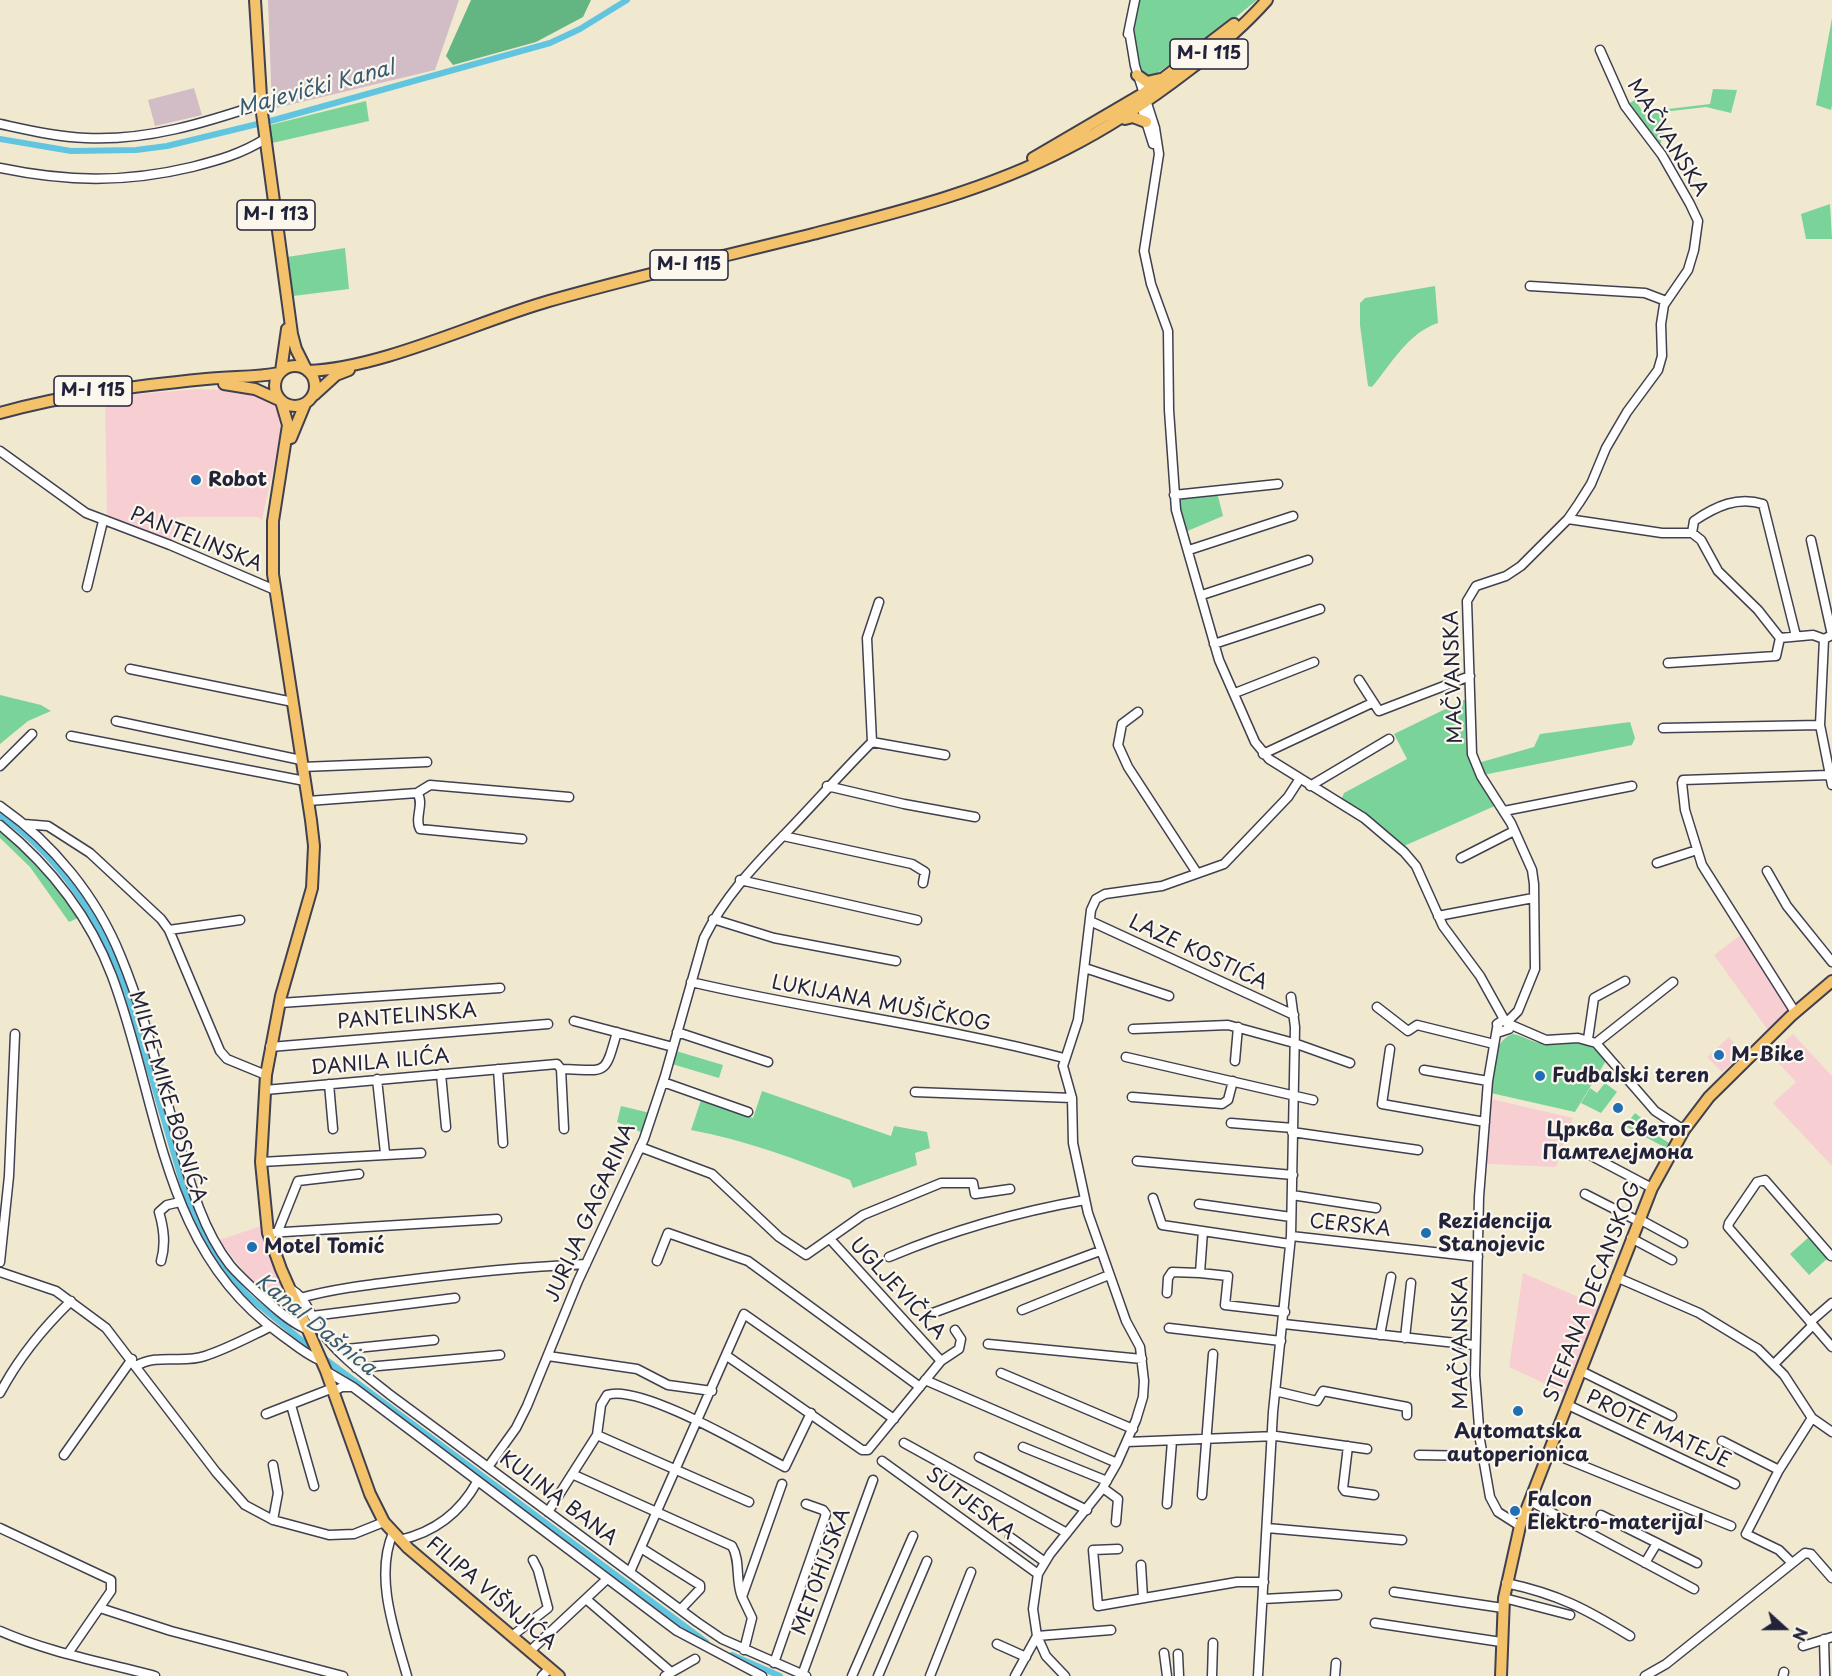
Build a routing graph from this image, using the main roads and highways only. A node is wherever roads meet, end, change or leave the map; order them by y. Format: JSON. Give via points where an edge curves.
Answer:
{"nodes":[{"id":1,"x":255,"y":0,"type":"edge"},
{"id":2,"x":1266,"y":0,"type":"edge"},
{"id":3,"x":1166,"y":77,"type":"junction"},
{"id":4,"x":1157,"y":95,"type":"junction"},
{"id":5,"x":1142,"y":100,"type":"junction"},
{"id":6,"x":1124,"y":106,"type":"junction"},
{"id":7,"x":1119,"y":120,"type":"junction"},
{"id":8,"x":1002,"y":176,"type":"junction"},
{"id":9,"x":287,"y":299,"type":"junction"},
{"id":10,"x":377,"y":358,"type":"junction"},
{"id":11,"x":307,"y":370,"type":"junction"},
{"id":12,"x":280,"y":372,"type":"junction"},
{"id":13,"x":187,"y":382,"type":"junction"},
{"id":14,"x":314,"y":395,"type":"junction"},
{"id":15,"x":280,"y":400,"type":"junction"},
{"id":16,"x":305,"y":404,"type":"junction"},
{"id":17,"x":0,"y":413,"type":"edge"},
{"id":18,"x":281,"y":473,"type":"junction"},
{"id":19,"x":1832,"y":981,"type":"edge"},
{"id":20,"x":324,"y":1366,"type":"joint"},
{"id":21,"x":546,"y":1672,"type":"edge"},
{"id":22,"x":559,"y":1676,"type":"edge"},
{"id":23,"x":1501,"y":1676,"type":"edge"}],
"edges":[{"from":1,"to":9,"type":"main road","number":"M-I 113","via":[[261,109]]},
{"from":2,"to":3,"type":"main road","number":"M-I 115"},
{"from":2,"to":4,"type":"main road","number":"M-I 115","via":[[1231,36]]},
{"from":3,"to":5,"type":"main road","number":"M-I 115"},
{"from":3,"to":6,"type":"main road","via":[[1149,82],[1136,80],[1133,95]]},
{"from":4,"to":5,"type":"main road","number":"M-I 115"},
{"from":4,"to":7,"type":"main road","via":[[1148,119]]},
{"from":5,"to":6,"type":"main road","number":"M-I 115"},
{"from":5,"to":7,"type":"main road","number":"M-I 115"},
{"from":6,"to":8,"type":"main road","number":"M-I 115"},
{"from":7,"to":8,"type":"main road","number":"M-I 115","via":[[1058,153]]},
{"from":8,"to":10,"type":"main road","number":"M-I 115","via":[[936,201],[869,220],[548,302]]},
{"from":9,"to":11,"type":"main road","number":"M-I 113","via":[[296,349]]},
{"from":9,"to":12,"type":"main road","number":"M-I 113","via":[[287,347]]},
{"from":10,"to":11,"type":"main road","number":"M-I 115","via":[[326,370]]},
{"from":10,"to":14,"type":"main road","number":"M-I 115","via":[[336,375]]},
{"from":11,"to":12,"type":"main road","number":"M-I 115","via":[[293,366]]},
{"from":11,"to":14,"type":"main road","via":[[315,382]]},
{"from":12,"to":13,"type":"main road","number":"M-I 115"},
{"from":12,"to":15,"type":"main road","via":[[275,383]]},
{"from":13,"to":15,"type":"main road","number":"M-I 115","via":[[240,386]]},
{"from":13,"to":17,"type":"main road","number":"M-I 115","via":[[89,392]]},
{"from":14,"to":16,"type":"main road","number":"M-I 115"},
{"from":15,"to":16,"type":"main road","number":"M-I 115","via":[[293,407]]},
{"from":15,"to":18,"type":"main road","via":[[288,425]]},
{"from":16,"to":18,"type":"main road"},
{"from":18,"to":20,"type":"main road","name":"PANTELINSKA","via":[[272,532],[275,590],[314,846],[312,888],[270,1047],[261,1162],[273,1232],[289,1289],[315,1331]]},
{"from":19,"to":23,"type":"main road","name":"STEFANA DECANSKOG","via":[[1734,1070],[1684,1130],[1652,1188],[1520,1526],[1503,1603]]},
{"from":20,"to":21,"type":"main road","name":"FILIPA VIŠNJIĆA","via":[[384,1522],[530,1651]]},
{"from":21,"to":22,"type":"main road","name":"FILIPA VIŠNJIĆA"}]}
